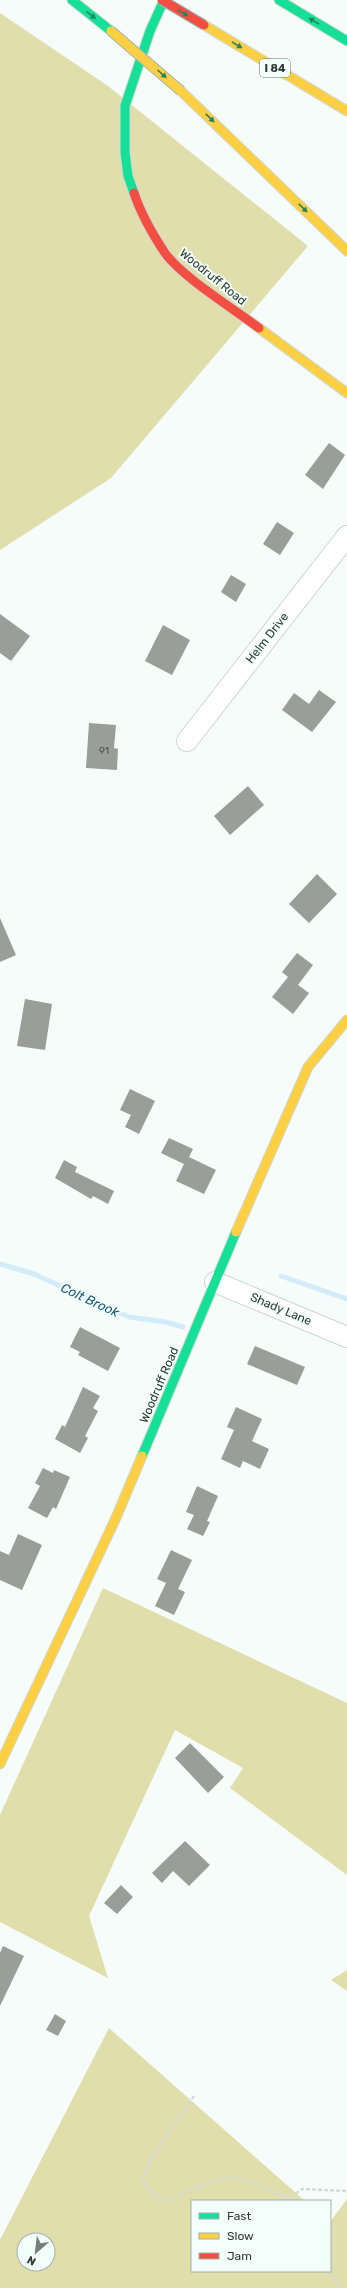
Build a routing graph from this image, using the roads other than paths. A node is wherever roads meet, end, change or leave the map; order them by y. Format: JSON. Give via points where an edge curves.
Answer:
{"nodes":[{"id":1,"x":72,"y":0,"type":"edge"},
{"id":2,"x":163,"y":0,"type":"edge"},
{"id":3,"x":279,"y":0,"type":"edge"},
{"id":4,"x":347,"y":41,"type":"edge"},
{"id":5,"x":347,"y":111,"type":"edge"},
{"id":6,"x":347,"y":251,"type":"edge"},
{"id":7,"x":347,"y":393,"type":"edge"},
{"id":8,"x":347,"y":536,"type":"edge"},
{"id":9,"x":187,"y":741,"type":"dead end"},
{"id":10,"x":347,"y":1020,"type":"edge"},
{"id":11,"x":215,"y":1282,"type":"junction"},
{"id":12,"x":347,"y":1337,"type":"edge"},
{"id":13,"x":0,"y":1764,"type":"edge"}],
"edges":[{"from":1,"to":6,"type":"main road","one_way":true,"bridge":true,"via":[[181,91]]},
{"from":2,"to":5,"type":"main road","number":"I 84","one_way":true,"bridge":true},
{"from":2,"to":7,"type":"main road","name":"Woodruff Road","via":[[125,106],[128,176],[139,208],[166,254],[191,277]]},
{"from":4,"to":3,"type":"main road","one_way":true},
{"from":8,"to":9,"type":"street","name":"Helm Drive"},
{"from":10,"to":11,"type":"main road","name":"Woodruff Road","via":[[308,1068]]},
{"from":11,"to":12,"type":"street","name":"Shady Lane"},
{"from":11,"to":13,"type":"main road","name":"Woodruff Road","via":[[115,1520]]}]}
